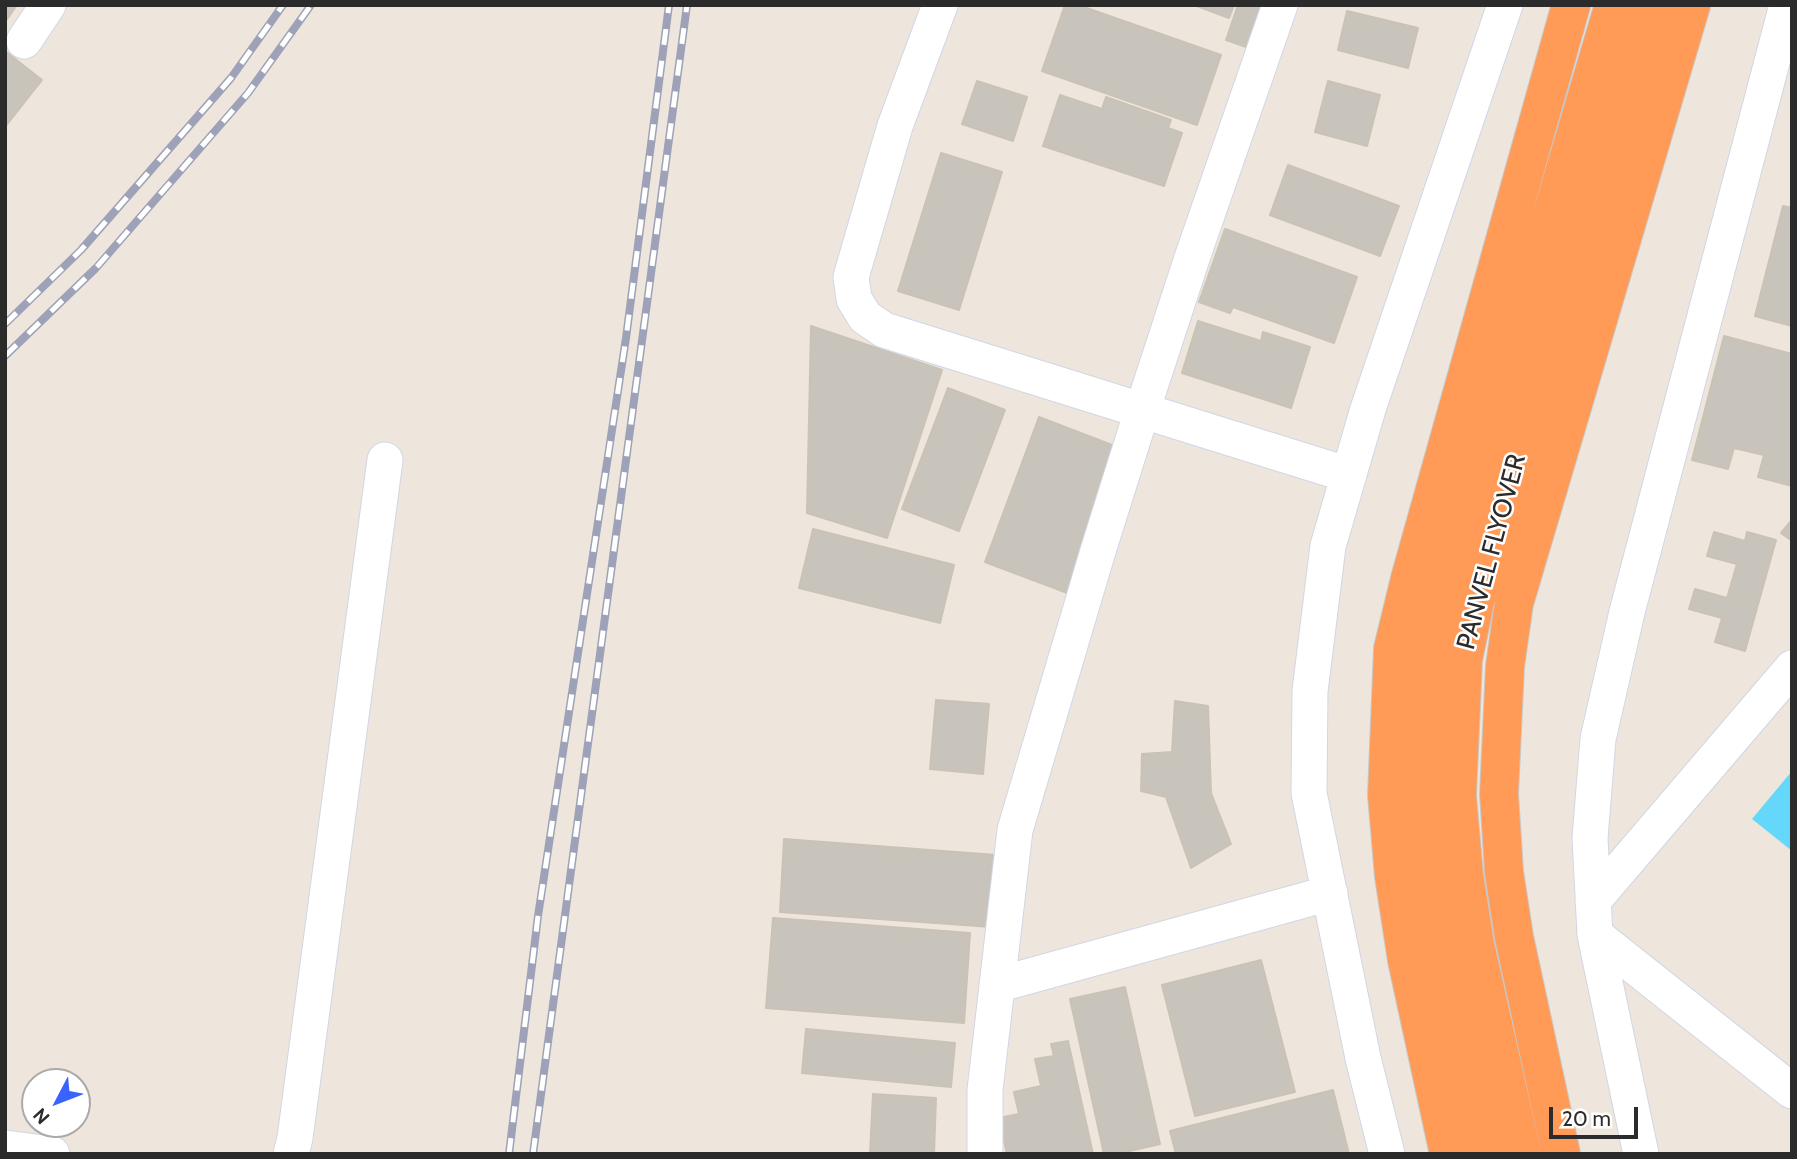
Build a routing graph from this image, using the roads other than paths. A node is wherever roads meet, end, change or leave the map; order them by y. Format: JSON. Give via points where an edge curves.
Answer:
{"nodes":[{"id":1,"x":48,"y":5,"type":"edge"},
{"id":2,"x":940,"y":5,"type":"edge"},
{"id":3,"x":1280,"y":5,"type":"edge"},
{"id":4,"x":1505,"y":5,"type":"edge"},
{"id":5,"x":1571,"y":5,"type":"edge"},
{"id":6,"x":1615,"y":5,"type":"edge"},
{"id":7,"x":1652,"y":5,"type":"edge"},
{"id":8,"x":1691,"y":5,"type":"edge"},
{"id":9,"x":1787,"y":5,"type":"edge"},
{"id":10,"x":24,"y":41,"type":"dead end"},
{"id":11,"x":1142,"y":411,"type":"junction"},
{"id":12,"x":385,"y":460,"type":"dead end"},
{"id":13,"x":1349,"y":475,"type":"junction"},
{"id":14,"x":1792,"y":668,"type":"edge"},
{"id":15,"x":1330,"y":893,"type":"junction"},
{"id":16,"x":1594,"y":918,"type":"junction"},
{"id":17,"x":997,"y":985,"type":"junction"},
{"id":18,"x":1792,"y":1091,"type":"edge"},
{"id":19,"x":5,"y":1148,"type":"edge"},
{"id":20,"x":52,"y":1154,"type":"edge"},
{"id":21,"x":291,"y":1154,"type":"edge"},
{"id":22,"x":985,"y":1154,"type":"edge"},
{"id":23,"x":1387,"y":1154,"type":"edge"},
{"id":24,"x":1449,"y":1154,"type":"edge"},
{"id":25,"x":1485,"y":1154,"type":"edge"},
{"id":26,"x":1522,"y":1154,"type":"edge"},
{"id":27,"x":1562,"y":1154,"type":"edge"},
{"id":28,"x":1641,"y":1154,"type":"edge"}],
"edges":[{"from":1,"to":10,"type":"street"},
{"from":2,"to":11,"type":"street","via":[[895,126],[851,277],[854,299],[865,317],[884,330]]},
{"from":3,"to":11,"type":"street"},
{"from":4,"to":13,"type":"street"},
{"from":5,"to":24,"type":"highway","via":[[1393,649],[1387,795],[1394,876],[1407,960]]},
{"from":6,"to":25,"type":"highway","name":"PANVEL FLYOVER","via":[[1440,592],[1427,655],[1421,797],[1429,879],[1440,952]]},
{"from":7,"to":26,"type":"highway","name":"PANVEL FLYOVER","via":[[1475,601],[1463,660],[1457,796],[1464,874],[1475,945]]},
{"from":8,"to":27,"type":"highway","via":[[1514,603],[1505,666],[1499,794],[1504,872]]},
{"from":9,"to":16,"type":"street","via":[[1627,612],[1598,739],[1590,838]]},
{"from":11,"to":13,"type":"street"},
{"from":11,"to":17,"type":"street","via":[[1015,830]]},
{"from":12,"to":21,"type":"street"},
{"from":13,"to":15,"type":"street","via":[[1328,546],[1310,691],[1309,793]]},
{"from":14,"to":16,"type":"street"},
{"from":15,"to":17,"type":"street"},
{"from":15,"to":23,"type":"street"},
{"from":16,"to":18,"type":"street"},
{"from":16,"to":28,"type":"street"},
{"from":17,"to":22,"type":"street","via":[[985,1090]]},
{"from":19,"to":20,"type":"street"}]}
